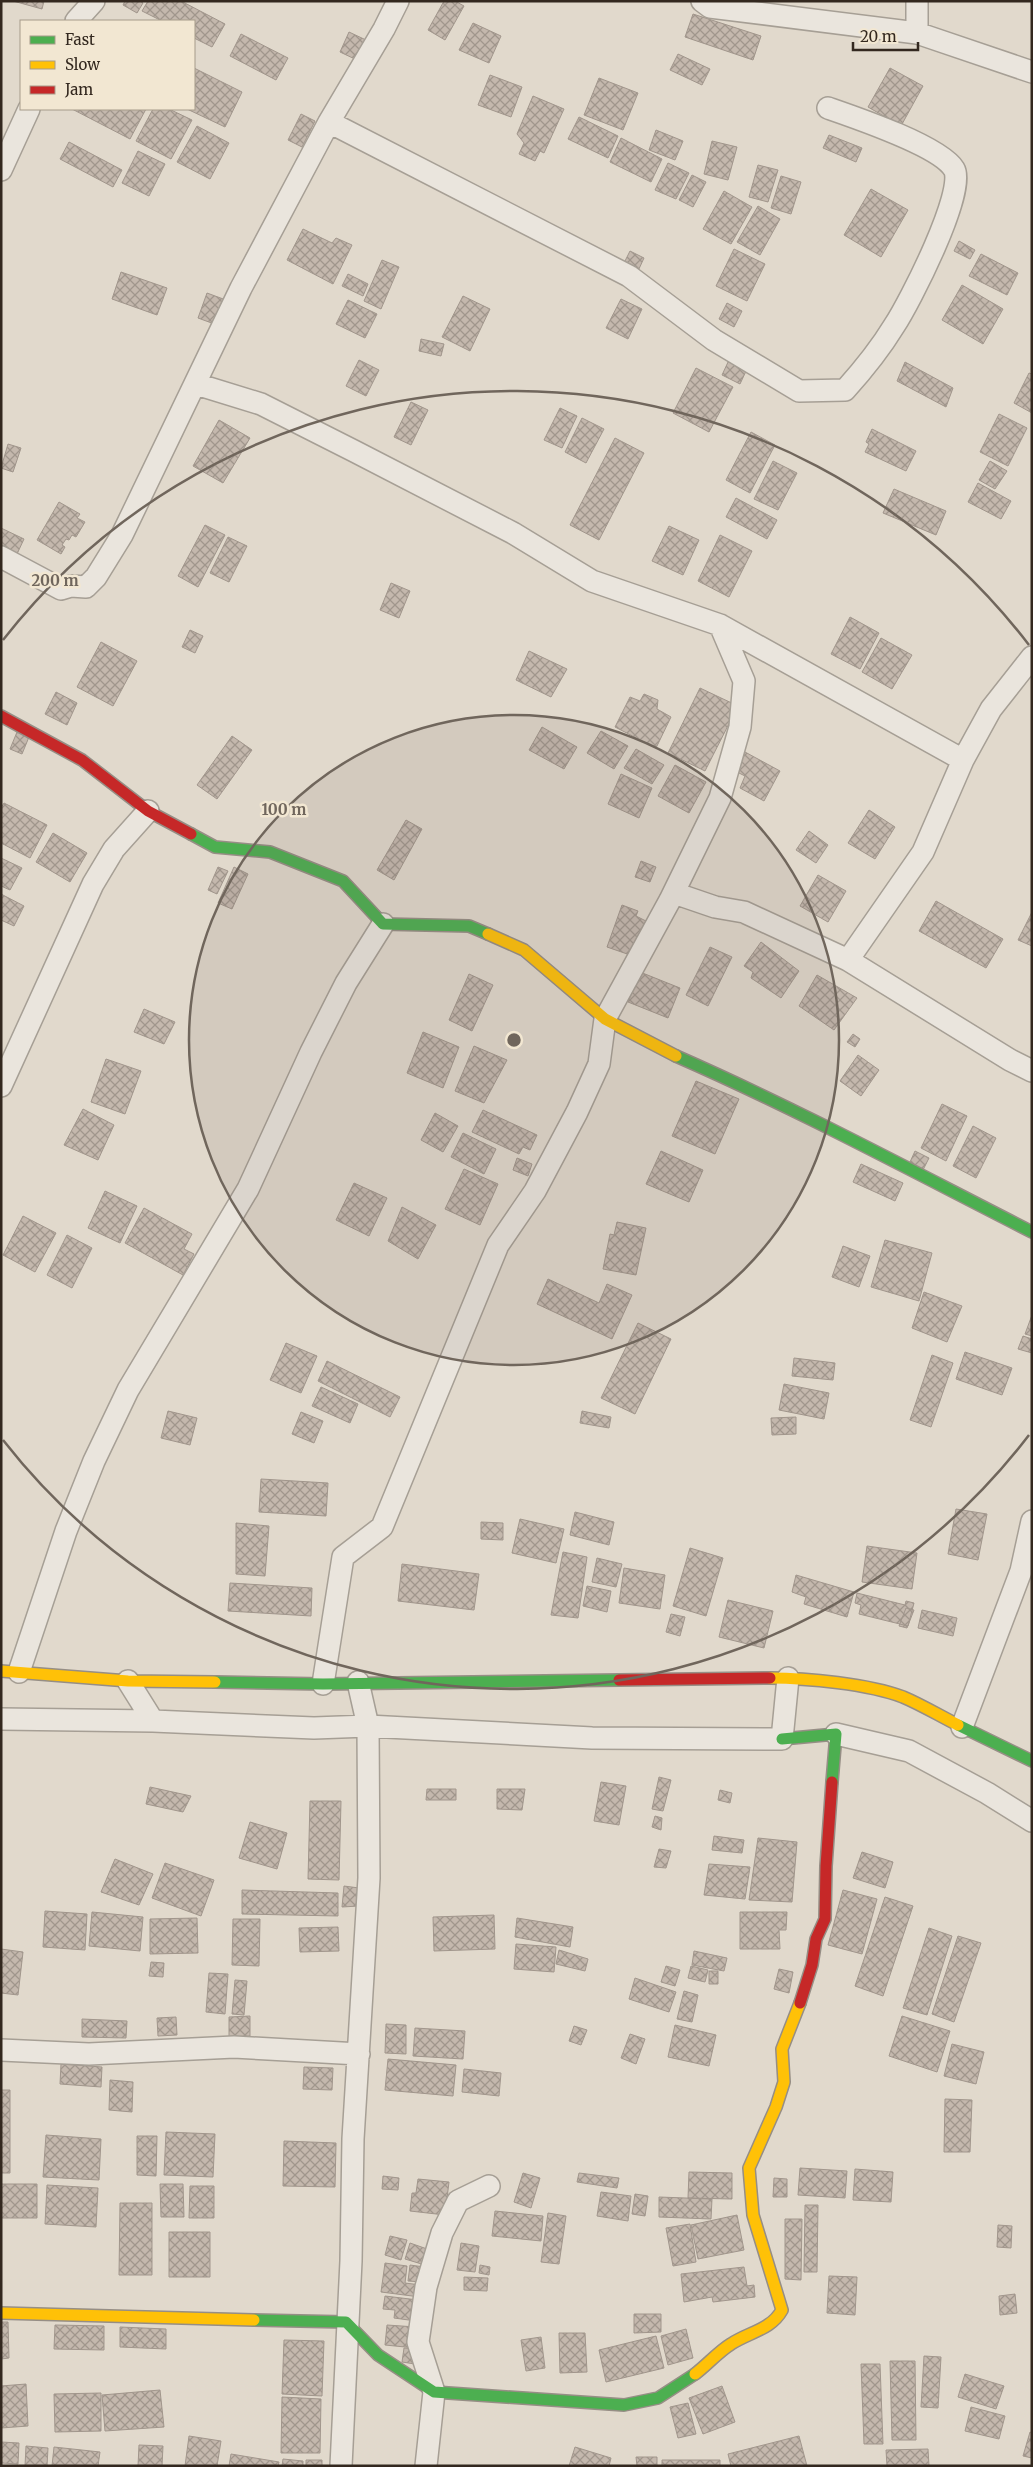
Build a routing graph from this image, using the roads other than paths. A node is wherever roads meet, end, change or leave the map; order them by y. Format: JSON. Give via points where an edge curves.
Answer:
{"nodes":[{"id":1,"x":94,"y":1,"type":"edge"},
{"id":2,"x":398,"y":1,"type":"edge"},
{"id":3,"x":702,"y":1,"type":"edge"},
{"id":4,"x":917,"y":1,"type":"edge"},
{"id":5,"x":77,"y":20,"type":"edge"},
{"id":6,"x":917,"y":33,"type":"junction"},
{"id":7,"x":1032,"y":72,"type":"edge"},
{"id":8,"x":828,"y":108,"type":"dead end"},
{"id":9,"x":29,"y":110,"type":"edge"},
{"id":10,"x":328,"y":122,"type":"junction"},
{"id":11,"x":1,"y":170,"type":"edge"},
{"id":12,"x":196,"y":384,"type":"junction"},
{"id":13,"x":1,"y":558,"type":"edge"},
{"id":14,"x":720,"y":625,"type":"junction"},
{"id":15,"x":1032,"y":657,"type":"edge"},
{"id":16,"x":1,"y":716,"type":"edge"},
{"id":17,"x":964,"y":760,"type":"junction"},
{"id":18,"x":148,"y":811,"type":"junction"},
{"id":19,"x":674,"y":893,"type":"junction"},
{"id":20,"x":383,"y":924,"type":"junction"},
{"id":21,"x":848,"y":960,"type":"junction"},
{"id":22,"x":606,"y":1019,"type":"junction"},
{"id":23,"x":1032,"y":1071,"type":"edge"},
{"id":24,"x":1,"y":1086,"type":"edge"},
{"id":25,"x":1032,"y":1232,"type":"edge"},
{"id":26,"x":1032,"y":1521,"type":"edge"},
{"id":27,"x":10,"y":1672,"type":"edge"},
{"id":28,"x":788,"y":1678,"type":"junction"},
{"id":29,"x":128,"y":1681,"type":"junction"},
{"id":30,"x":358,"y":1682,"type":"junction"},
{"id":31,"x":323,"y":1684,"type":"junction"},
{"id":32,"x":1,"y":1719,"type":"edge"},
{"id":33,"x":153,"y":1721,"type":"junction"},
{"id":34,"x":368,"y":1726,"type":"junction"},
{"id":35,"x":962,"y":1727,"type":"junction"},
{"id":36,"x":836,"y":1734,"type":"junction"},
{"id":37,"x":782,"y":1739,"type":"junction"},
{"id":38,"x":1032,"y":1761,"type":"edge"},
{"id":39,"x":1032,"y":1821,"type":"edge"},
{"id":40,"x":1,"y":2050,"type":"edge"},
{"id":41,"x":359,"y":2054,"type":"junction"},
{"id":42,"x":489,"y":2186,"type":"dead end"},
{"id":43,"x":1,"y":2313,"type":"edge"},
{"id":44,"x":346,"y":2322,"type":"junction"},
{"id":45,"x":434,"y":2392,"type":"junction"},
{"id":46,"x":340,"y":2466,"type":"edge"},
{"id":47,"x":426,"y":2466,"type":"edge"}],
"edges":[{"from":1,"to":5,"type":"street"},
{"from":2,"to":10,"type":"street"},
{"from":3,"to":6,"type":"street","via":[[710,6]]},
{"from":4,"to":6,"type":"street"},
{"from":6,"to":7,"type":"street"},
{"from":8,"to":10,"type":"street","via":[[876,124],[947,160],[955,170],[956,186],[929,259],[895,326],[845,390],[800,391],[714,340],[629,276]]},
{"from":9,"to":11,"type":"street"},
{"from":10,"to":12,"type":"street","via":[[241,288]]},
{"from":12,"to":13,"type":"street","via":[[122,536],[86,588],[71,586],[61,589]]},
{"from":12,"to":14,"type":"street","via":[[261,404],[513,533],[592,581]]},
{"from":14,"to":17,"type":"street"},
{"from":14,"to":19,"type":"street","via":[[744,681],[740,727],[720,798]]},
{"from":15,"to":17,"type":"street","via":[[991,709]]},
{"from":16,"to":18,"type":"street","via":[[82,760]]},
{"from":17,"to":21,"type":"street","via":[[923,852]]},
{"from":18,"to":20,"type":"street","via":[[215,847],[270,852],[343,881]]},
{"from":18,"to":24,"type":"street","via":[[114,849],[93,884]]},
{"from":19,"to":21,"type":"street","via":[[715,907],[744,912]]},
{"from":19,"to":22,"type":"street"},
{"from":20,"to":22,"type":"street","via":[[469,926],[524,950]]},
{"from":20,"to":27,"type":"street","via":[[346,983],[248,1189],[128,1390],[94,1461]]},
{"from":21,"to":23,"type":"street"},
{"from":22,"to":25,"type":"street"},
{"from":22,"to":31,"type":"street","via":[[599,1064],[535,1191],[498,1245],[382,1526],[343,1557]]},
{"from":26,"to":35,"type":"street","via":[[1021,1571]]},
{"from":27,"to":29,"type":"street"},
{"from":28,"to":30,"type":"street"},
{"from":28,"to":35,"type":"street","via":[[869,1688],[902,1697]]},
{"from":28,"to":37,"type":"street"},
{"from":29,"to":31,"type":"street"},
{"from":29,"to":33,"type":"street"},
{"from":30,"to":31,"type":"street"},
{"from":30,"to":34,"type":"street"},
{"from":32,"to":33,"type":"street"},
{"from":33,"to":34,"type":"street","via":[[314,1728]]},
{"from":34,"to":37,"type":"street","via":[[592,1738]]},
{"from":34,"to":41,"type":"street","via":[[368,1878]]},
{"from":35,"to":38,"type":"street"},
{"from":36,"to":37,"type":"street"},
{"from":36,"to":39,"type":"street","via":[[908,1751]]},
{"from":36,"to":45,"type":"street","via":[[825,1919],[816,1939],[803,1995],[782,2049],[784,2082],[750,2168],[753,2215],[782,2310],[777,2319],[731,2344],[693,2376],[658,2398],[624,2405]]},
{"from":40,"to":41,"type":"street","via":[[89,2054],[234,2048]]},
{"from":41,"to":44,"type":"street"},
{"from":42,"to":45,"type":"street","via":[[458,2201],[442,2232],[426,2287],[418,2342]]},
{"from":43,"to":44,"type":"street"},
{"from":44,"to":45,"type":"street","via":[[378,2355]]},
{"from":44,"to":46,"type":"street"},
{"from":45,"to":47,"type":"street"}]}
